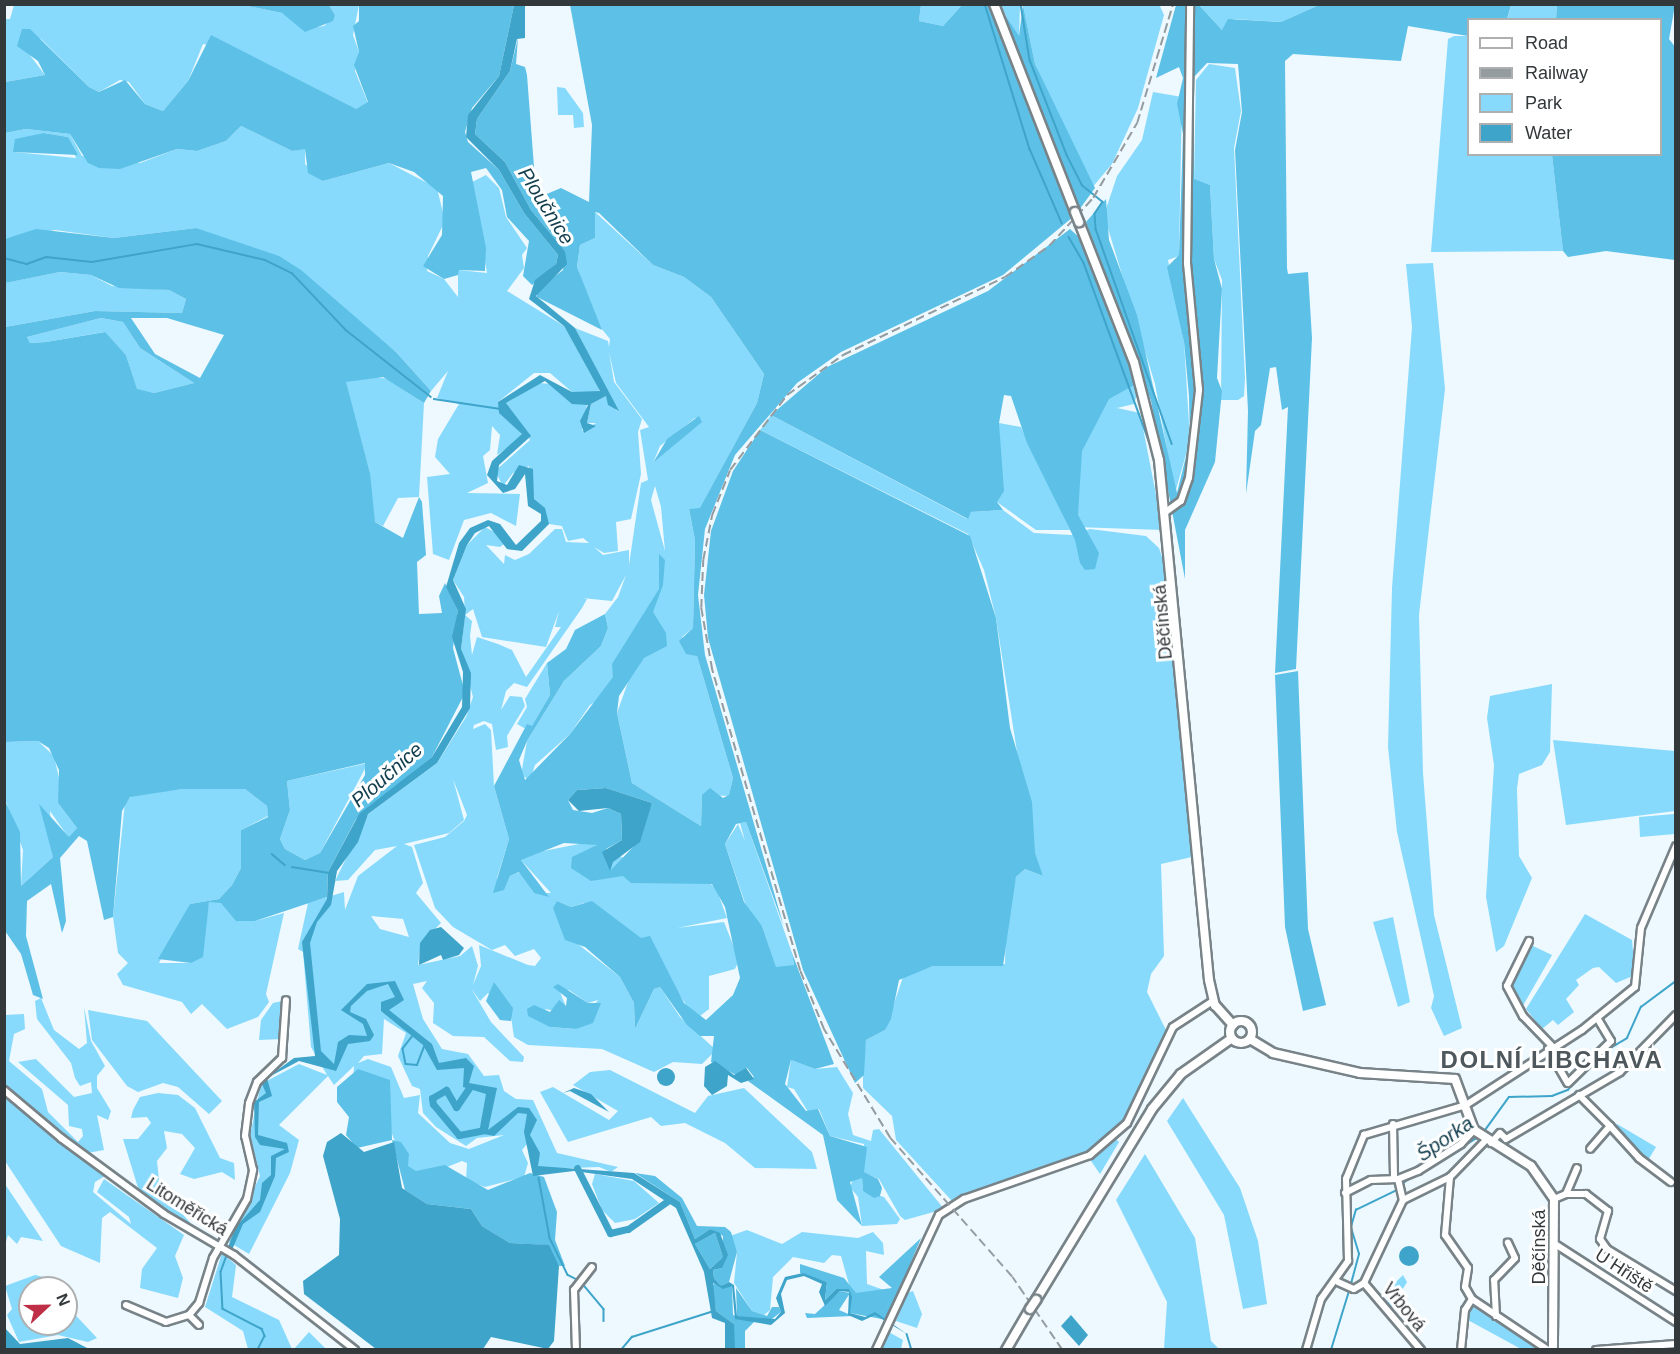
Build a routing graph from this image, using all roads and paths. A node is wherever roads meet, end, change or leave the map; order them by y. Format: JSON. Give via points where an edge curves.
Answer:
{"nodes":[{"id":1,"x":993,"y":4,"type":"edge"},
{"id":2,"x":1190,"y":4,"type":"edge"},
{"id":3,"x":1167,"y":511,"type":"junction"},
{"id":4,"x":1676,"y":846,"type":"edge"},
{"id":5,"x":1529,"y":941,"type":"dead end"},
{"id":6,"x":286,"y":1000,"type":"dead end"},
{"id":7,"x":1213,"y":1001,"type":"junction"},
{"id":8,"x":1676,"y":1015,"type":"edge"},
{"id":9,"x":1597,"y":1018,"type":"junction"},
{"id":10,"x":1233,"y":1025,"type":"junction"},
{"id":11,"x":1232,"y":1038,"type":"junction"},
{"id":12,"x":1250,"y":1039,"type":"junction"},
{"id":13,"x":1550,"y":1047,"type":"junction"},
{"id":14,"x":4,"y":1090,"type":"edge"},
{"id":15,"x":1579,"y":1095,"type":"junction"},
{"id":16,"x":1466,"y":1105,"type":"junction"},
{"id":17,"x":1394,"y":1124,"type":"junction"},
{"id":18,"x":1610,"y":1126,"type":"junction"},
{"id":19,"x":1482,"y":1137,"type":"junction"},
{"id":20,"x":1506,"y":1139,"type":"junction"},
{"id":21,"x":1502,"y":1149,"type":"junction"},
{"id":22,"x":1590,"y":1149,"type":"dead end"},
{"id":23,"x":1577,"y":1168,"type":"dead end"},
{"id":24,"x":1450,"y":1177,"type":"junction"},
{"id":25,"x":1398,"y":1182,"type":"junction"},
{"id":26,"x":1671,"y":1182,"type":"dead end"},
{"id":27,"x":1345,"y":1193,"type":"junction"},
{"id":28,"x":1566,"y":1194,"type":"junction"},
{"id":29,"x":1554,"y":1199,"type":"junction"},
{"id":30,"x":1403,"y":1200,"type":"junction"},
{"id":31,"x":1508,"y":1243,"type":"dead end"},
{"id":32,"x":1555,"y":1245,"type":"junction"},
{"id":33,"x":222,"y":1247,"type":"junction"},
{"id":34,"x":592,"y":1267,"type":"dead end"},
{"id":35,"x":1338,"y":1282,"type":"junction"},
{"id":36,"x":1364,"y":1283,"type":"junction"},
{"id":37,"x":1676,"y":1291,"type":"edge"},
{"id":38,"x":1471,"y":1300,"type":"junction"},
{"id":39,"x":126,"y":1305,"type":"dead end"},
{"id":40,"x":189,"y":1315,"type":"junction"},
{"id":41,"x":1496,"y":1316,"type":"junction"},
{"id":42,"x":1676,"y":1322,"type":"edge"},
{"id":43,"x":199,"y":1325,"type":"dead end"},
{"id":44,"x":1676,"y":1344,"type":"edge"},
{"id":45,"x":876,"y":1348,"type":"edge"},
{"id":46,"x":1006,"y":1348,"type":"edge"},
{"id":47,"x":355,"y":1350,"type":"edge"},
{"id":48,"x":576,"y":1350,"type":"edge"},
{"id":49,"x":1306,"y":1350,"type":"edge"},
{"id":50,"x":1421,"y":1350,"type":"edge"},
{"id":51,"x":1461,"y":1350,"type":"edge"},
{"id":52,"x":1548,"y":1350,"type":"edge"},
{"id":53,"x":1553,"y":1350,"type":"edge"},
{"id":54,"x":1596,"y":1350,"type":"edge"}],
"edges":[{"from":1,"to":3,"type":"main road","name":"Děčínská","bridge":true,"via":[[1144,394]]},
{"from":2,"to":3,"type":"street","via":[[1187,264],[1199,400],[1189,478],[1181,501]]},
{"from":3,"to":7,"type":"main road","name":"Děčínská"},
{"from":4,"to":9,"type":"street","via":[[1641,928],[1637,983]]},
{"from":5,"to":13,"type":"street","via":[[1507,986],[1523,1016]]},
{"from":6,"to":33,"type":"street","via":[[282,1058],[257,1082],[249,1103],[245,1136],[251,1182],[243,1210]]},
{"from":7,"to":10,"type":"main road"},
{"from":7,"to":45,"type":"street","via":[[1173,1027],[1127,1123],[1090,1155],[964,1199],[939,1215]]},
{"from":8,"to":15,"type":"street","via":[[1620,1072]]},
{"from":9,"to":13,"type":"street"},
{"from":9,"to":13,"type":"street","via":[[1611,1041],[1568,1083]]},
{"from":10,"to":11,"type":"main road"},
{"from":10,"to":12,"type":"main road","via":[[1247,1023]]},
{"from":11,"to":12,"type":"main road","via":[[1242,1043]]},
{"from":11,"to":46,"type":"main road","bridge":true,"via":[[1181,1074],[1152,1109]]},
{"from":12,"to":16,"type":"main road","via":[[1269,1052],[1372,1075],[1448,1074],[1459,1083]]},
{"from":13,"to":16,"type":"street"},
{"from":14,"to":33,"type":"street","name":"Litoměřická","via":[[164,1214]]},
{"from":15,"to":18,"type":"street"},
{"from":15,"to":20,"type":"street"},
{"from":16,"to":17,"type":"street"},
{"from":16,"to":19,"type":"main road"},
{"from":17,"to":25,"type":"street"},
{"from":17,"to":27,"type":"street","via":[[1364,1135],[1348,1167]]},
{"from":18,"to":22,"type":"street"},
{"from":18,"to":26,"type":"street"},
{"from":19,"to":20,"type":"street","via":[[1500,1133]]},
{"from":19,"to":21,"type":"main road","name":"Děčínská"},
{"from":19,"to":24,"type":"street"},
{"from":19,"to":25,"type":"street","via":[[1461,1144]]},
{"from":20,"to":21,"type":"street"},
{"from":21,"to":29,"type":"main road","name":"Děčínská","via":[[1540,1175]]},
{"from":23,"to":28,"type":"street"},
{"from":24,"to":30,"type":"street"},
{"from":24,"to":38,"type":"street","via":[[1445,1235],[1468,1268],[1465,1287]]},
{"from":25,"to":27,"type":"street"},
{"from":25,"to":30,"type":"street"},
{"from":27,"to":35,"type":"street","via":[[1348,1261]]},
{"from":28,"to":29,"type":"street"},
{"from":28,"to":37,"type":"street","via":[[1586,1194],[1608,1210],[1600,1239],[1607,1249]]},
{"from":29,"to":32,"type":"main road","name":"Děčínská"},
{"from":30,"to":36,"type":"street"},
{"from":31,"to":41,"type":"street","via":[[1515,1258],[1494,1280]]},
{"from":32,"to":42,"type":"street","name":"U Hřiště"},
{"from":32,"to":53,"type":"main road","name":"Děčínská"},
{"from":33,"to":40,"type":"street"},
{"from":33,"to":47,"type":"street","name":"Litoměřická"},
{"from":34,"to":48,"type":"street","via":[[574,1290]]},
{"from":35,"to":36,"type":"street","via":[[1349,1288]]},
{"from":35,"to":49,"type":"street","via":[[1321,1299]]},
{"from":36,"to":50,"type":"street","name":"Vrbová"},
{"from":38,"to":41,"type":"street"},
{"from":38,"to":51,"type":"street"},
{"from":39,"to":40,"type":"street","via":[[157,1321]]},
{"from":40,"to":43,"type":"street"},
{"from":41,"to":52,"type":"street"},
{"from":44,"to":54,"type":"street"}]}
